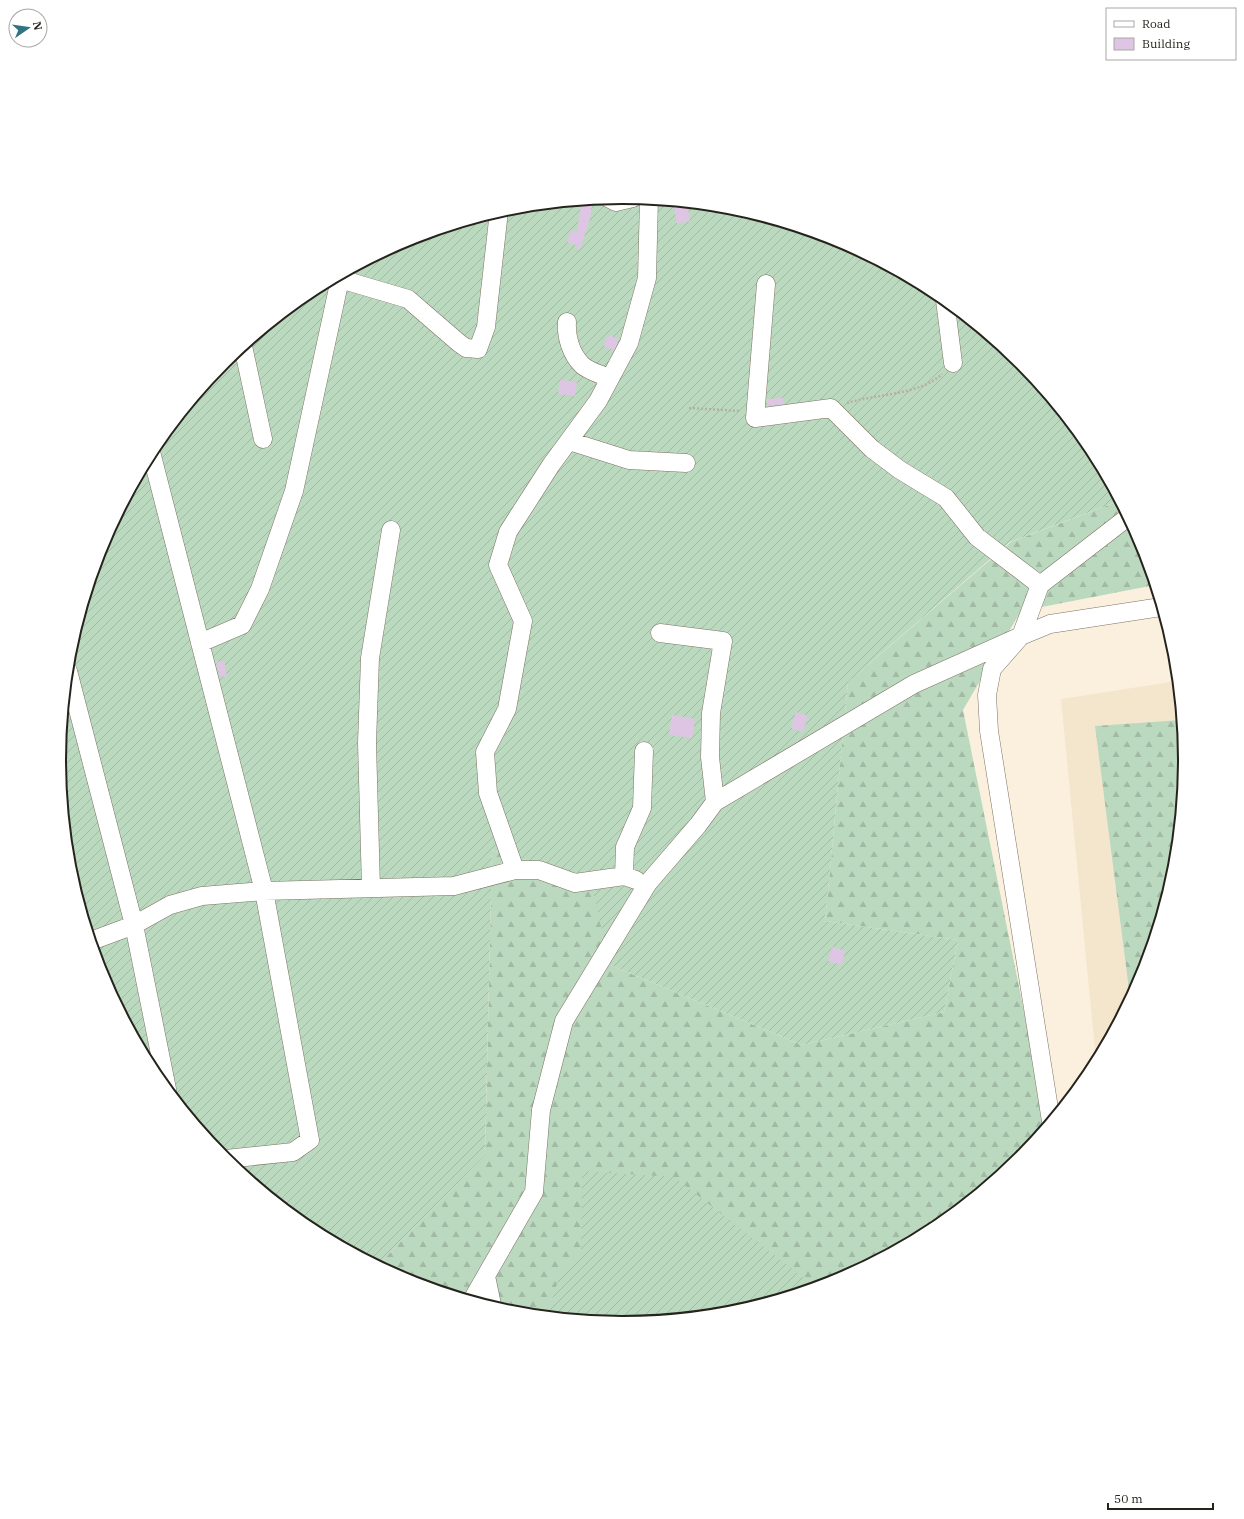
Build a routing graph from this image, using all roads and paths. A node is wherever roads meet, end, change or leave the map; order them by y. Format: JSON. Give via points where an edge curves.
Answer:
{"nodes":[{"id":1,"x":649,"y":205,"type":"edge"},
{"id":2,"x":498,"y":217,"type":"edge"},
{"id":3,"x":343,"y":278,"type":"edge"},
{"id":4,"x":338,"y":282,"type":"edge"},
{"id":5,"x":766,"y":284,"type":"dead end"},
{"id":6,"x":946,"y":308,"type":"edge"},
{"id":7,"x":567,"y":322,"type":"dead end"},
{"id":8,"x":244,"y":351,"type":"edge"},
{"id":9,"x":953,"y":363,"type":"joint"},
{"id":10,"x":610,"y":378,"type":"junction"},
{"id":11,"x":688,"y":408,"type":"dead end"},
{"id":12,"x":831,"y":408,"type":"junction"},
{"id":13,"x":756,"y":412,"type":"junction"},
{"id":14,"x":263,"y":439,"type":"dead end"},
{"id":15,"x":569,"y":441,"type":"junction"},
{"id":16,"x":153,"y":461,"type":"edge"},
{"id":17,"x":686,"y":463,"type":"dead end"},
{"id":18,"x":1124,"y":520,"type":"edge"},
{"id":19,"x":391,"y":530,"type":"dead end"},
{"id":20,"x":1040,"y":585,"type":"junction"},
{"id":21,"x":1156,"y":608,"type":"edge"},
{"id":22,"x":660,"y":633,"type":"dead end"},
{"id":23,"x":1021,"y":636,"type":"junction"},
{"id":24,"x":200,"y":643,"type":"junction"},
{"id":25,"x":71,"y":684,"type":"edge"},
{"id":26,"x":644,"y":751,"type":"dead end"},
{"id":27,"x":715,"y":802,"type":"junction"},
{"id":28,"x":514,"y":870,"type":"junction"},
{"id":29,"x":624,"y":876,"type":"junction"},
{"id":30,"x":648,"y":883,"type":"junction"},
{"id":31,"x":370,"y":888,"type":"junction"},
{"id":32,"x":264,"y":891,"type":"junction"},
{"id":33,"x":134,"y":925,"type":"junction"},
{"id":34,"x":96,"y":939,"type":"edge"},
{"id":35,"x":164,"y":1074,"type":"edge"},
{"id":36,"x":1049,"y":1115,"type":"edge"},
{"id":37,"x":234,"y":1158,"type":"edge"},
{"id":38,"x":486,"y":1276,"type":"junction"},
{"id":39,"x":474,"y":1296,"type":"edge"},
{"id":40,"x":491,"y":1300,"type":"edge"}],
"edges":[{"from":1,"to":10,"type":"lane","via":[[647,278],[629,343]]},
{"from":2,"to":3,"type":"lane","via":[[486,327],[478,349],[466,348],[459,343],[408,299]]},
{"from":4,"to":24,"type":"lane","via":[[294,491],[260,589],[242,625]]},
{"from":5,"to":13,"type":"lane"},
{"from":6,"to":9,"type":"lane"},
{"from":7,"to":10,"type":"lane","via":[[566,330],[571,351],[582,366]]},
{"from":8,"to":14,"type":"lane"},
{"from":9,"to":12,"type":"path","via":[[934,382]]},
{"from":10,"to":15,"type":"lane","via":[[598,401]]},
{"from":11,"to":13,"type":"path"},
{"from":12,"to":13,"type":"lane","via":[[755,418]]},
{"from":12,"to":20,"type":"lane","via":[[872,449],[900,470],[946,498],[977,537]]},
{"from":15,"to":17,"type":"lane","via":[[629,460]]},
{"from":15,"to":28,"type":"lane","via":[[508,532],[498,565],[523,621],[507,709],[485,752],[488,793]]},
{"from":16,"to":24,"type":"lane"},
{"from":18,"to":20,"type":"lane"},
{"from":19,"to":31,"type":"lane","via":[[370,658],[367,743]]},
{"from":20,"to":23,"type":"lane"},
{"from":21,"to":23,"type":"lane","via":[[1050,624]]},
{"from":22,"to":27,"type":"lane","via":[[723,642],[711,712],[710,757]]},
{"from":23,"to":27,"type":"lane","via":[[914,684]]},
{"from":23,"to":36,"type":"lane","via":[[992,669],[987,695],[989,731]]},
{"from":24,"to":32,"type":"lane"},
{"from":25,"to":33,"type":"lane"},
{"from":26,"to":29,"type":"lane","via":[[642,808],[625,847]]},
{"from":27,"to":30,"type":"lane","via":[[698,826]]},
{"from":28,"to":29,"type":"lane","via":[[539,870],[575,883]]},
{"from":28,"to":31,"type":"lane","via":[[454,886]]},
{"from":29,"to":30,"type":"lane"},
{"from":30,"to":38,"type":"lane","via":[[564,1021],[541,1110],[534,1192]]},
{"from":31,"to":32,"type":"lane"},
{"from":32,"to":33,"type":"lane","via":[[202,896],[170,905]]},
{"from":32,"to":37,"type":"lane","via":[[310,1140],[293,1152]]},
{"from":33,"to":34,"type":"lane"},
{"from":33,"to":35,"type":"lane"},
{"from":38,"to":39,"type":"lane"},
{"from":38,"to":40,"type":"lane"}]}
